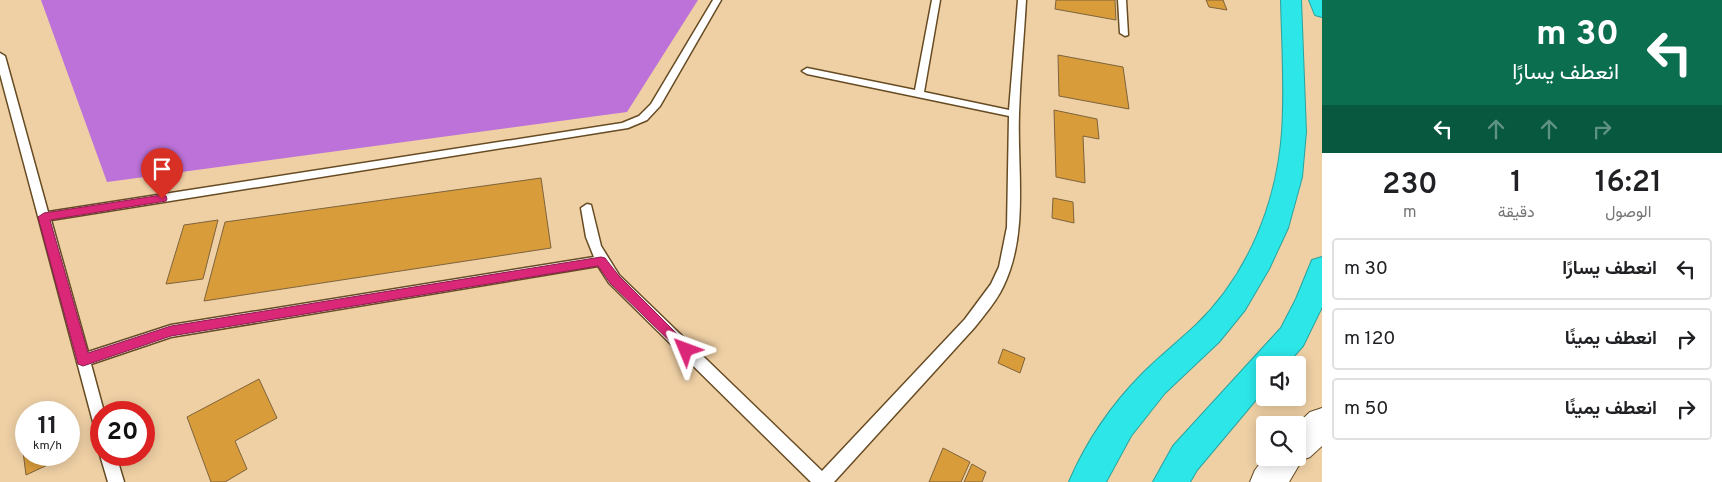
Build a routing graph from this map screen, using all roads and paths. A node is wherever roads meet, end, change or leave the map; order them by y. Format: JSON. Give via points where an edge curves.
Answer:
{"nodes":[{"id":1,"x":717,"y":0,"type":"edge"},
{"id":2,"x":936,"y":0,"type":"edge"},
{"id":3,"x":1022,"y":0,"type":"edge"},
{"id":4,"x":1122,"y":0,"type":"edge"},
{"id":5,"x":1291,"y":0,"type":"edge"},
{"id":6,"x":1319,"y":0,"type":"edge"},
{"id":7,"x":1322,"y":12,"type":"edge"},
{"id":8,"x":1124,"y":33,"type":"dead end"},
{"id":9,"x":0,"y":56,"type":"edge"},
{"id":10,"x":807,"y":71,"type":"dead end"},
{"id":11,"x":919,"y":94,"type":"junction"},
{"id":12,"x":1014,"y":114,"type":"junction"},
{"id":13,"x":587,"y":208,"type":"dead end"},
{"id":14,"x":44,"y":217,"type":"junction"},
{"id":15,"x":601,"y":261,"type":"junction"},
{"id":16,"x":1322,"y":268,"type":"edge"},
{"id":17,"x":1275,"y":356,"type":"edge"},
{"id":18,"x":83,"y":360,"type":"junction"},
{"id":19,"x":1256,"y":377,"type":"edge"},
{"id":20,"x":94,"y":401,"type":"edge"},
{"id":21,"x":1322,"y":423,"type":"edge"},
{"id":22,"x":1306,"y":438,"type":"edge"},
{"id":23,"x":111,"y":466,"type":"edge"},
{"id":24,"x":1280,"y":466,"type":"edge"},
{"id":25,"x":116,"y":482,"type":"edge"},
{"id":26,"x":822,"y":482,"type":"edge"},
{"id":27,"x":1087,"y":482,"type":"edge"},
{"id":28,"x":1171,"y":482,"type":"edge"},
{"id":29,"x":1268,"y":482,"type":"edge"}],
"edges":[{"from":1,"to":14,"type":"lane","via":[[655,106],[643,118],[624,126]]},
{"from":2,"to":11,"type":"lane"},
{"from":3,"to":12,"type":"lane"},
{"from":4,"to":8,"type":"lane"},
{"from":5,"to":27,"type":"highway","via":[[1294,132],[1289,177],[1274,228],[1256,269],[1235,302],[1208,333],[1154,383],[1119,425]]},
{"from":6,"to":7,"type":"highway"},
{"from":9,"to":14,"type":"lane"},
{"from":10,"to":11,"type":"lane"},
{"from":11,"to":12,"type":"lane"},
{"from":12,"to":26,"type":"lane","via":[[1013,227],[1009,254],[996,286],[970,324]]},
{"from":13,"to":15,"type":"lane","via":[[592,243]]},
{"from":14,"to":18,"type":"lane"},
{"from":15,"to":18,"type":"lane","via":[[171,331]]},
{"from":15,"to":26,"type":"lane","via":[[614,280]]},
{"from":16,"to":17,"type":"highway","via":[[1292,337]]},
{"from":18,"to":20,"type":"lane"},
{"from":19,"to":28,"type":"highway","via":[[1185,458]]},
{"from":21,"to":22,"type":"street"},
{"from":23,"to":25,"type":"lane"},
{"from":24,"to":29,"type":"street"}]}
